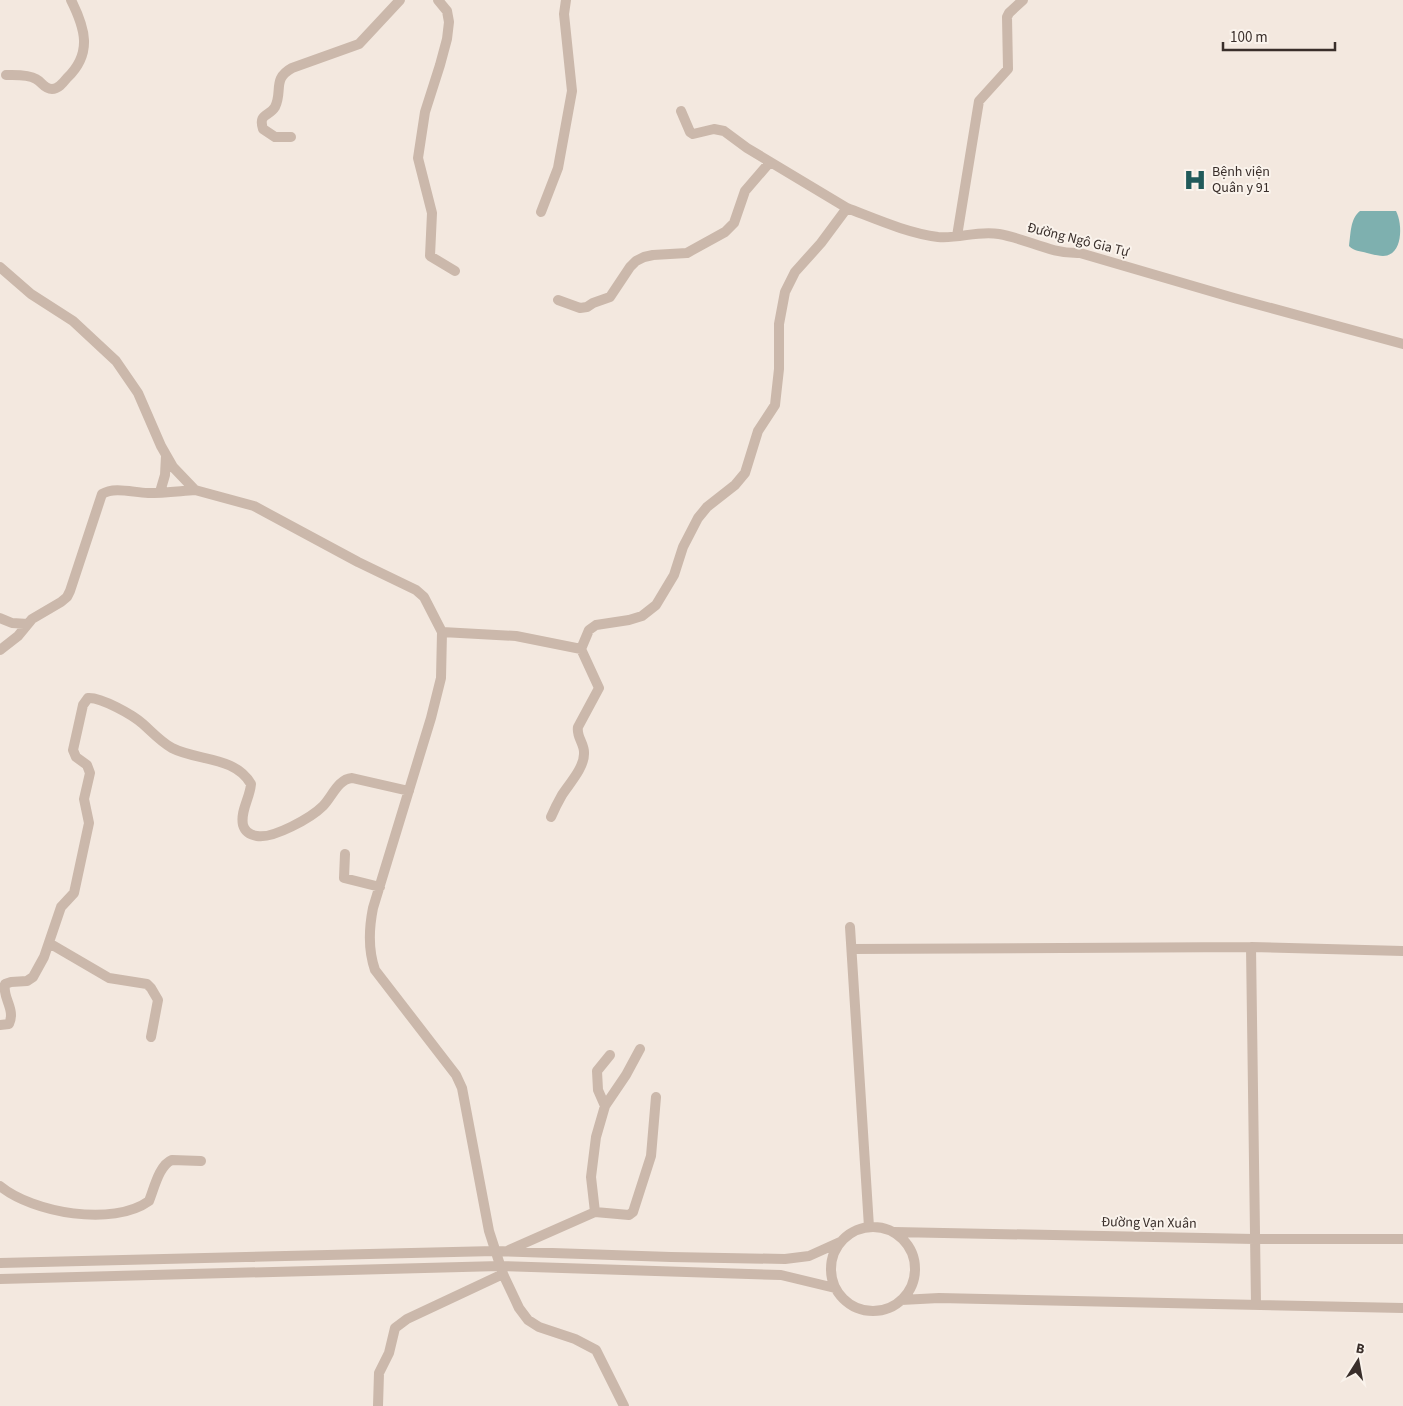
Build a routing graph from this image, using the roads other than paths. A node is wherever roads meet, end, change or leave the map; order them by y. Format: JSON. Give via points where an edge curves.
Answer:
{"nodes":[{"id":1,"x":72,"y":0,"type":"edge"},
{"id":2,"x":400,"y":0,"type":"edge"},
{"id":3,"x":438,"y":0,"type":"edge"},
{"id":4,"x":566,"y":0,"type":"edge"},
{"id":5,"x":1023,"y":0,"type":"edge"},
{"id":6,"x":6,"y":75,"type":"dead end"},
{"id":7,"x":681,"y":111,"type":"dead end"},
{"id":8,"x":291,"y":137,"type":"dead end"},
{"id":9,"x":770,"y":162,"type":"junction"},
{"id":10,"x":847,"y":208,"type":"junction"},
{"id":11,"x":541,"y":212,"type":"dead end"},
{"id":12,"x":957,"y":236,"type":"junction"},
{"id":13,"x":0,"y":267,"type":"edge"},
{"id":14,"x":455,"y":271,"type":"dead end"},
{"id":15,"x":558,"y":300,"type":"dead end"},
{"id":16,"x":1403,"y":344,"type":"edge"},
{"id":17,"x":166,"y":456,"type":"junction"},
{"id":18,"x":195,"y":490,"type":"junction"},
{"id":19,"x":160,"y":492,"type":"junction"},
{"id":20,"x":0,"y":618,"type":"edge"},
{"id":21,"x":28,"y":624,"type":"junction"},
{"id":22,"x":442,"y":632,"type":"junction"},
{"id":23,"x":581,"y":649,"type":"junction"},
{"id":24,"x":0,"y":650,"type":"edge"},
{"id":25,"x":409,"y":791,"type":"junction"},
{"id":26,"x":551,"y":817,"type":"dead end"},
{"id":27,"x":345,"y":854,"type":"dead end"},
{"id":28,"x":380,"y":887,"type":"junction"},
{"id":29,"x":850,"y":927,"type":"dead end"},
{"id":30,"x":48,"y":943,"type":"junction"},
{"id":31,"x":1251,"y":947,"type":"junction"},
{"id":32,"x":852,"y":949,"type":"junction"},
{"id":33,"x":1403,"y":952,"type":"edge"},
{"id":34,"x":0,"y":1025,"type":"edge"},
{"id":35,"x":151,"y":1037,"type":"dead end"},
{"id":36,"x":640,"y":1049,"type":"dead end"},
{"id":37,"x":610,"y":1055,"type":"dead end"},
{"id":38,"x":656,"y":1097,"type":"dead end"},
{"id":39,"x":605,"y":1106,"type":"junction"},
{"id":40,"x":201,"y":1161,"type":"dead end"},
{"id":41,"x":0,"y":1186,"type":"edge"},
{"id":42,"x":595,"y":1212,"type":"junction"},
{"id":43,"x":869,"y":1227,"type":"junction"},
{"id":44,"x":894,"y":1232,"type":"junction"},
{"id":45,"x":1254,"y":1239,"type":"junction"},
{"id":46,"x":1403,"y":1239,"type":"edge"},
{"id":47,"x":840,"y":1242,"type":"junction"},
{"id":48,"x":494,"y":1251,"type":"junction"},
{"id":49,"x":506,"y":1251,"type":"junction"},
{"id":50,"x":0,"y":1263,"type":"edge"},
{"id":51,"x":502,"y":1270,"type":"junction"},
{"id":52,"x":0,"y":1279,"type":"edge"},
{"id":53,"x":835,"y":1288,"type":"junction"},
{"id":54,"x":901,"y":1300,"type":"junction"},
{"id":55,"x":1256,"y":1305,"type":"junction"},
{"id":56,"x":1403,"y":1308,"type":"edge"},
{"id":57,"x":378,"y":1406,"type":"edge"},
{"id":58,"x":624,"y":1406,"type":"edge"}],
"edges":[{"from":1,"to":6,"type":"street","via":[[82,20],[84,39],[81,56],[69,76],[53,89],[34,78]]},
{"from":2,"to":8,"type":"street","via":[[359,44],[292,68],[281,77],[275,106],[261,122],[263,130],[275,137]]},
{"from":3,"to":14,"type":"street","via":[[447,11],[447,39],[425,112],[418,162],[432,213],[430,256]]},
{"from":4,"to":11,"type":"street","via":[[564,14],[572,91],[558,168]]},
{"from":5,"to":12,"type":"street","via":[[1007,17],[1008,69],[979,101]]},
{"from":7,"to":9,"type":"street","name":"Đường Ngô Gia Tự","via":[[693,134],[719,129]]},
{"from":9,"to":10,"type":"street","name":"Đường Ngô Gia Tự"},
{"from":9,"to":15,"type":"street","via":[[745,191],[734,222],[725,232],[687,253],[653,254],[636,261],[613,294],[587,307],[580,308]]},
{"from":10,"to":12,"type":"street","name":"Đường Ngô Gia Tự","via":[[937,237]]},
{"from":10,"to":23,"type":"street","via":[[821,244],[795,272],[785,292],[775,405],[758,431],[745,473],[702,512],[660,601],[646,613],[629,620],[592,627]]},
{"from":12,"to":16,"type":"street","name":"Đường Ngô Gia Tự","via":[[995,233],[1010,236],[1061,253],[1080,253]]},
{"from":13,"to":17,"type":"street","via":[[31,294],[72,321],[116,361],[138,394]]},
{"from":17,"to":18,"type":"street"},
{"from":17,"to":19,"type":"street"},
{"from":18,"to":19,"type":"street"},
{"from":18,"to":22,"type":"street","via":[[254,506],[416,590],[424,598]]},
{"from":19,"to":21,"type":"street","via":[[115,490],[102,494],[67,597]]},
{"from":20,"to":21,"type":"street"},
{"from":21,"to":24,"type":"street"},
{"from":22,"to":23,"type":"street","via":[[516,636]]},
{"from":22,"to":25,"type":"street","via":[[441,678]]},
{"from":23,"to":26,"type":"street","via":[[599,688],[578,727],[583,759]]},
{"from":25,"to":28,"type":"street"},
{"from":25,"to":30,"type":"street","via":[[346,778],[324,806],[310,816],[270,835],[252,836],[245,831],[243,824],[250,784],[242,773],[219,761],[173,748],[136,719],[99,699],[88,698],[83,705],[73,750],[89,769],[84,799],[89,823],[74,893],[61,907]]},
{"from":27,"to":28,"type":"street","via":[[344,878]]},
{"from":28,"to":48,"type":"street","via":[[372,912],[369,940],[372,962],[456,1075],[462,1088]]},
{"from":29,"to":32,"type":"street"},
{"from":30,"to":34,"type":"street","via":[[44,957],[30,980],[5,984],[11,1018],[9,1024]]},
{"from":30,"to":35,"type":"street","via":[[109,978],[147,984],[158,1000]]},
{"from":31,"to":32,"type":"street"},
{"from":31,"to":33,"type":"street"},
{"from":31,"to":45,"type":"street"},
{"from":32,"to":43,"type":"street"},
{"from":36,"to":39,"type":"street"},
{"from":37,"to":39,"type":"street","via":[[597,1071],[598,1090]]},
{"from":38,"to":42,"type":"street","via":[[651,1156],[633,1212],[622,1215]]},
{"from":39,"to":42,"type":"street","via":[[593,1146],[591,1168]]},
{"from":40,"to":41,"type":"street","via":[[168,1162],[149,1201],[113,1215],[54,1210],[9,1194]]},
{"from":42,"to":49,"type":"street"},
{"from":43,"to":44,"type":"street"},
{"from":43,"to":47,"type":"street","via":[[853,1232]]},
{"from":44,"to":45,"type":"street","name":"Đường Vạn Xuân"},
{"from":44,"to":54,"type":"street","via":[[904,1240],[915,1264],[914,1278]]},
{"from":45,"to":46,"type":"street","name":"Đường Vạn Xuân"},
{"from":45,"to":55,"type":"street"},
{"from":47,"to":49,"type":"street","via":[[809,1256],[785,1259]]},
{"from":47,"to":53,"type":"street","via":[[831,1265]]},
{"from":48,"to":49,"type":"street"},
{"from":48,"to":50,"type":"street"},
{"from":48,"to":51,"type":"street"},
{"from":51,"to":52,"type":"street"},
{"from":51,"to":53,"type":"street","via":[[781,1275]]},
{"from":51,"to":57,"type":"street","via":[[395,1328],[389,1353],[379,1373]]},
{"from":51,"to":58,"type":"street","via":[[528,1320],[596,1350]]},
{"from":53,"to":54,"type":"street","via":[[853,1306],[865,1310],[884,1309]]},
{"from":54,"to":55,"type":"street","via":[[939,1298]]},
{"from":55,"to":56,"type":"street"}]}
